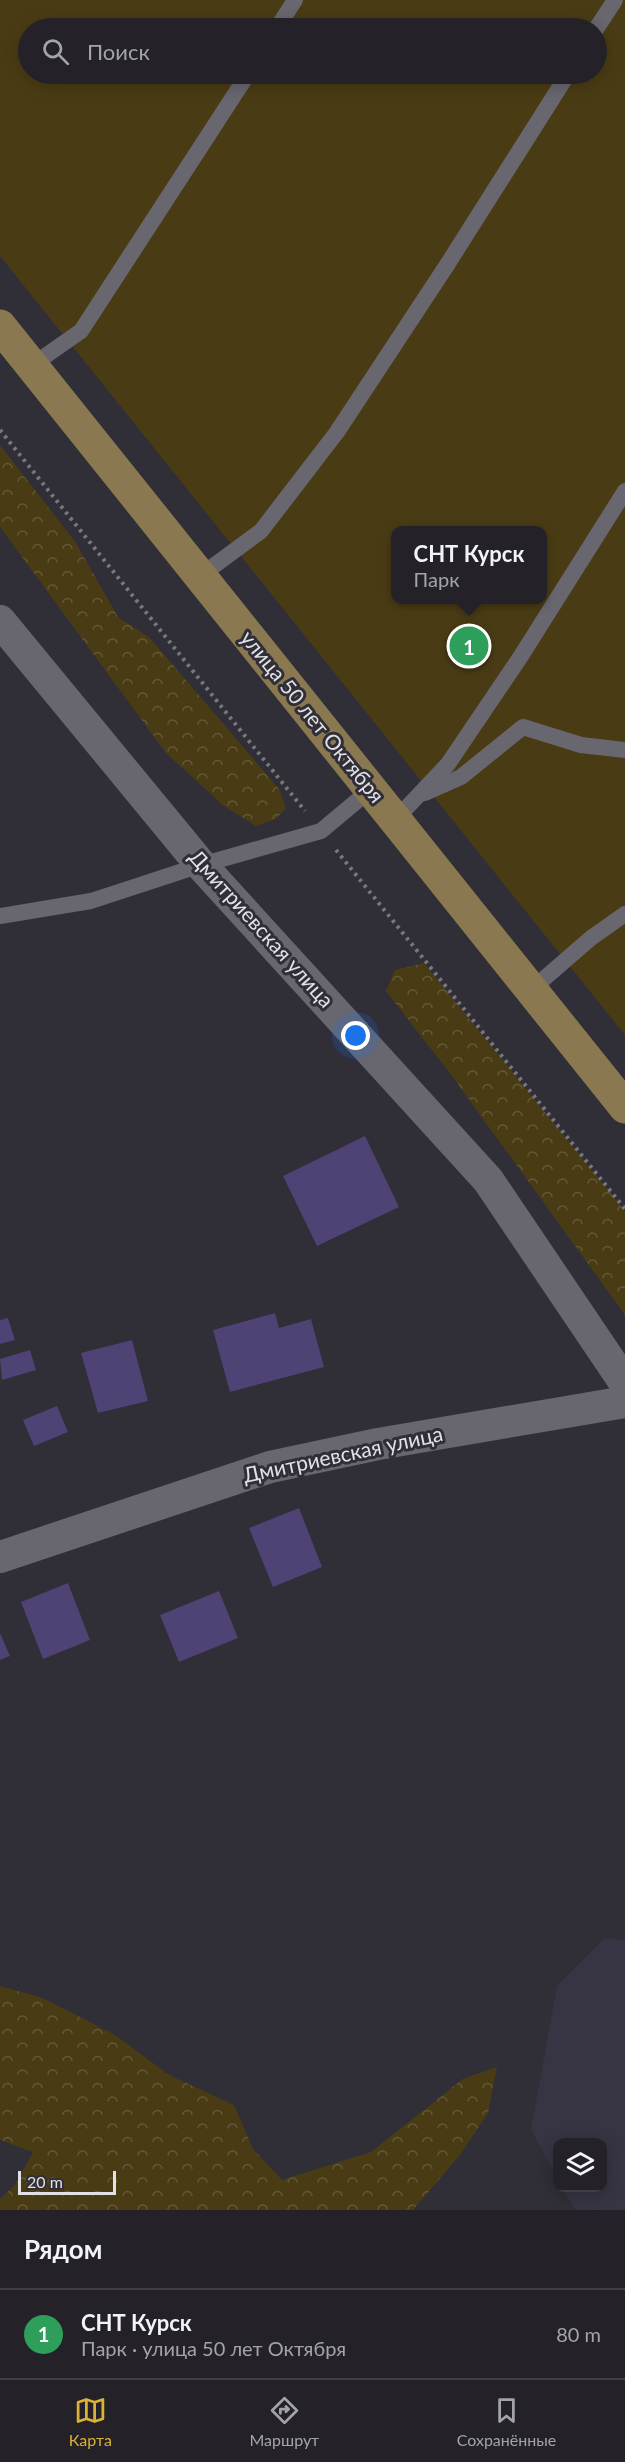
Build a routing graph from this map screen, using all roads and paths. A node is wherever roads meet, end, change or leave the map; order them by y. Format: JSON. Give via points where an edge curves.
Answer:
{"nodes":[{"id":1,"x":295,"y":0,"type":"edge"},
{"id":2,"x":615,"y":0,"type":"edge"},
{"id":3,"x":283,"y":18,"type":"edge"},
{"id":4,"x":604,"y":18,"type":"edge"},
{"id":5,"x":242,"y":84,"type":"edge"},
{"id":6,"x":562,"y":84,"type":"edge"},
{"id":7,"x":0,"y":326,"type":"edge"},
{"id":8,"x":32,"y":366,"type":"junction"},
{"id":9,"x":625,"y":491,"type":"edge"},
{"id":10,"x":200,"y":576,"type":"junction"},
{"id":11,"x":0,"y":621,"type":"edge"},
{"id":12,"x":625,"y":750,"type":"edge"},
{"id":13,"x":370,"y":790,"type":"junction"},
{"id":14,"x":417,"y":796,"type":"junction"},
{"id":15,"x":395,"y":820,"type":"junction"},
{"id":16,"x":201,"y":865,"type":"junction"},
{"id":17,"x":625,"y":914,"type":"edge"},
{"id":18,"x":0,"y":916,"type":"edge"},
{"id":19,"x":531,"y":990,"type":"junction"},
{"id":20,"x":625,"y":1107,"type":"edge"},
{"id":21,"x":625,"y":1383,"type":"edge"},
{"id":22,"x":625,"y":1402,"type":"edge"},
{"id":23,"x":0,"y":1557,"type":"edge"}],
"edges":[{"from":1,"to":3,"type":"lane"},
{"from":2,"to":4,"type":"lane"},
{"from":5,"to":8,"type":"lane","via":[[81,331]]},
{"from":6,"to":10,"type":"lane","via":[[337,432],[261,531]]},
{"from":7,"to":8,"type":"main road","name":"улица 50 лет Октября"},
{"from":8,"to":10,"type":"main road","name":"улица 50 лет Октября"},
{"from":9,"to":14,"type":"lane","via":[[448,764]]},
{"from":10,"to":13,"type":"main road","name":"улица 50 лет Октября"},
{"from":11,"to":16,"type":"street","name":"Дмитриевская улица"},
{"from":12,"to":14,"type":"lane","via":[[581,745],[523,727],[461,777]]},
{"from":13,"to":15,"type":"main road","name":"улица 50 лет Октября"},
{"from":13,"to":16,"type":"lane","via":[[321,831]]},
{"from":14,"to":15,"type":"lane"},
{"from":15,"to":19,"type":"main road","name":"улица 50 лет Октября"},
{"from":16,"to":18,"type":"lane","via":[[91,901]]},
{"from":16,"to":21,"type":"street","name":"Дмитриевская улица","via":[[488,1180]]},
{"from":17,"to":19,"type":"lane"},
{"from":19,"to":20,"type":"main road","name":"улица 50 лет Октября"},
{"from":22,"to":23,"type":"street","name":"Дмитриевская улица","via":[[378,1444],[270,1467]]}]}
